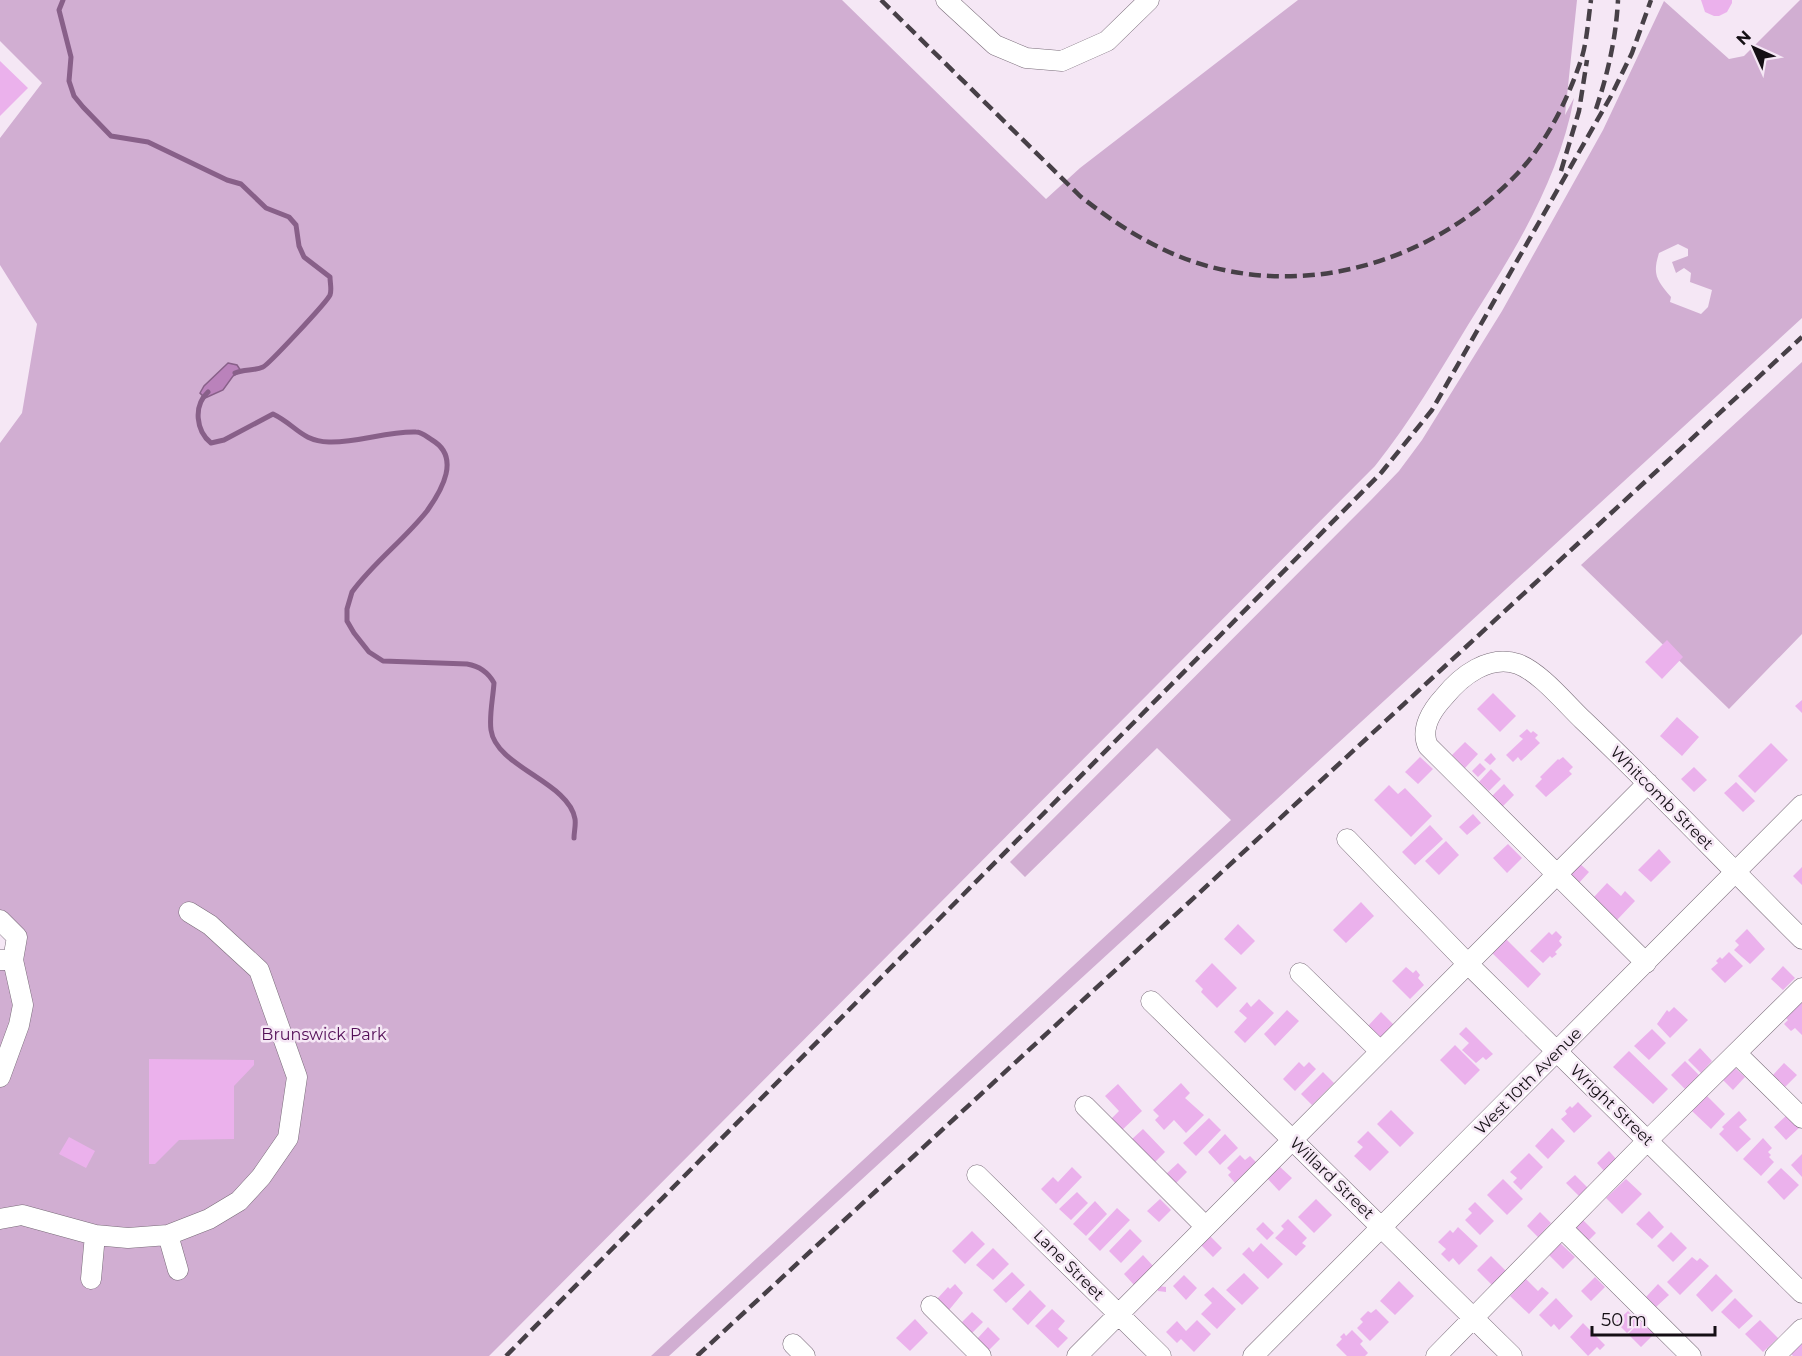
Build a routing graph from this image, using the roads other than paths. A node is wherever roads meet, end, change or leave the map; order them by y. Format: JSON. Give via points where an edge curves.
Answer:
{"nodes":[{"id":1,"x":946,"y":0,"type":"edge"},
{"id":2,"x":1149,"y":0,"type":"edge"},
{"id":3,"x":1648,"y":783,"type":"junction"},
{"id":4,"x":1802,"y":806,"type":"edge"},
{"id":5,"x":1347,"y":839,"type":"dead end"},
{"id":6,"x":1736,"y":873,"type":"junction"},
{"id":7,"x":1556,"y":874,"type":"junction"},
{"id":8,"x":189,"y":912,"type":"dead end"},
{"id":9,"x":0,"y":920,"type":"edge"},
{"id":10,"x":1802,"y":939,"type":"edge"},
{"id":11,"x":7,"y":960,"type":"edge"},
{"id":12,"x":1467,"y":963,"type":"junction"},
{"id":13,"x":1646,"y":963,"type":"junction"},
{"id":14,"x":1300,"y":973,"type":"dead end"},
{"id":15,"x":1802,"y":988,"type":"edge"},
{"id":16,"x":1151,"y":1001,"type":"dead end"},
{"id":17,"x":1380,"y":1051,"type":"junction"},
{"id":18,"x":1557,"y":1052,"type":"junction"},
{"id":19,"x":1736,"y":1053,"type":"junction"},
{"id":20,"x":0,"y":1077,"type":"edge"},
{"id":21,"x":1085,"y":1106,"type":"dead end"},
{"id":22,"x":1802,"y":1118,"type":"edge"},
{"id":23,"x":1292,"y":1139,"type":"junction"},
{"id":24,"x":1648,"y":1140,"type":"junction"},
{"id":25,"x":977,"y":1175,"type":"dead end"},
{"id":26,"x":0,"y":1219,"type":"edge"},
{"id":27,"x":1205,"y":1226,"type":"junction"},
{"id":28,"x":1382,"y":1227,"type":"junction"},
{"id":29,"x":1562,"y":1227,"type":"junction"},
{"id":30,"x":95,"y":1235,"type":"junction"},
{"id":31,"x":168,"y":1235,"type":"junction"},
{"id":32,"x":178,"y":1270,"type":"dead end"},
{"id":33,"x":91,"y":1279,"type":"dead end"},
{"id":34,"x":1802,"y":1293,"type":"edge"},
{"id":35,"x":931,"y":1306,"type":"dead end"},
{"id":36,"x":1118,"y":1314,"type":"junction"},
{"id":37,"x":1474,"y":1318,"type":"junction"},
{"id":38,"x":1802,"y":1329,"type":"edge"},
{"id":39,"x":981,"y":1356,"type":"edge"},
{"id":40,"x":1077,"y":1356,"type":"edge"},
{"id":41,"x":1161,"y":1356,"type":"edge"},
{"id":42,"x":1253,"y":1356,"type":"edge"},
{"id":43,"x":1436,"y":1356,"type":"edge"},
{"id":44,"x":1512,"y":1356,"type":"edge"},
{"id":45,"x":1691,"y":1356,"type":"edge"},
{"id":46,"x":1775,"y":1356,"type":"edge"}],
"edges":[{"from":1,"to":2,"type":"street","via":[[995,45],[1026,58],[1062,61],[1107,41]]},
{"from":3,"to":6,"type":"street","name":"Whitcomb Street"},
{"from":3,"to":7,"type":"street"},
{"from":3,"to":7,"type":"street","name":"Whitcomb Street","via":[[1535,674],[1506,662],[1484,665],[1463,678],[1437,705],[1425,740]]},
{"from":4,"to":6,"type":"street","name":"West 10th Avenue"},
{"from":5,"to":12,"type":"street","name":"Wright Street"},
{"from":6,"to":10,"type":"street","name":"Whitcomb Street"},
{"from":6,"to":13,"type":"street","name":"West 10th Avenue"},
{"from":7,"to":12,"type":"street"},
{"from":7,"to":13,"type":"street"},
{"from":8,"to":31,"type":"street","via":[[210,925],[258,970],[297,1077],[288,1138],[261,1177],[239,1201],[209,1219]]},
{"from":9,"to":11,"type":"street","via":[[17,937]]},
{"from":11,"to":20,"type":"street","via":[[23,1005]]},
{"from":12,"to":17,"type":"street"},
{"from":12,"to":18,"type":"street","name":"Wright Street"},
{"from":13,"to":18,"type":"street","name":"West 10th Avenue"},
{"from":14,"to":17,"type":"street"},
{"from":15,"to":19,"type":"street"},
{"from":16,"to":23,"type":"street","name":"Willard Street"},
{"from":17,"to":23,"type":"street"},
{"from":18,"to":24,"type":"street","name":"Wright Street"},
{"from":18,"to":28,"type":"street","name":"West 10th Avenue"},
{"from":19,"to":22,"type":"street"},
{"from":19,"to":24,"type":"street"},
{"from":21,"to":27,"type":"street"},
{"from":23,"to":27,"type":"street"},
{"from":23,"to":28,"type":"street","name":"Willard Street"},
{"from":24,"to":29,"type":"street"},
{"from":24,"to":34,"type":"street","name":"Wright Street"},
{"from":25,"to":36,"type":"street","name":"Lane Street"},
{"from":26,"to":30,"type":"street","via":[[22,1215]]},
{"from":27,"to":36,"type":"street"},
{"from":28,"to":37,"type":"street","name":"Willard Street"},
{"from":28,"to":42,"type":"street","name":"West 10th Avenue"},
{"from":29,"to":37,"type":"street"},
{"from":29,"to":45,"type":"street"},
{"from":30,"to":31,"type":"street"},
{"from":30,"to":33,"type":"street"},
{"from":31,"to":32,"type":"street"},
{"from":35,"to":39,"type":"street"},
{"from":36,"to":40,"type":"street"},
{"from":36,"to":41,"type":"street","name":"Lane Street"},
{"from":37,"to":43,"type":"street"},
{"from":37,"to":44,"type":"street","name":"Willard Street"},
{"from":38,"to":46,"type":"street"}]}
